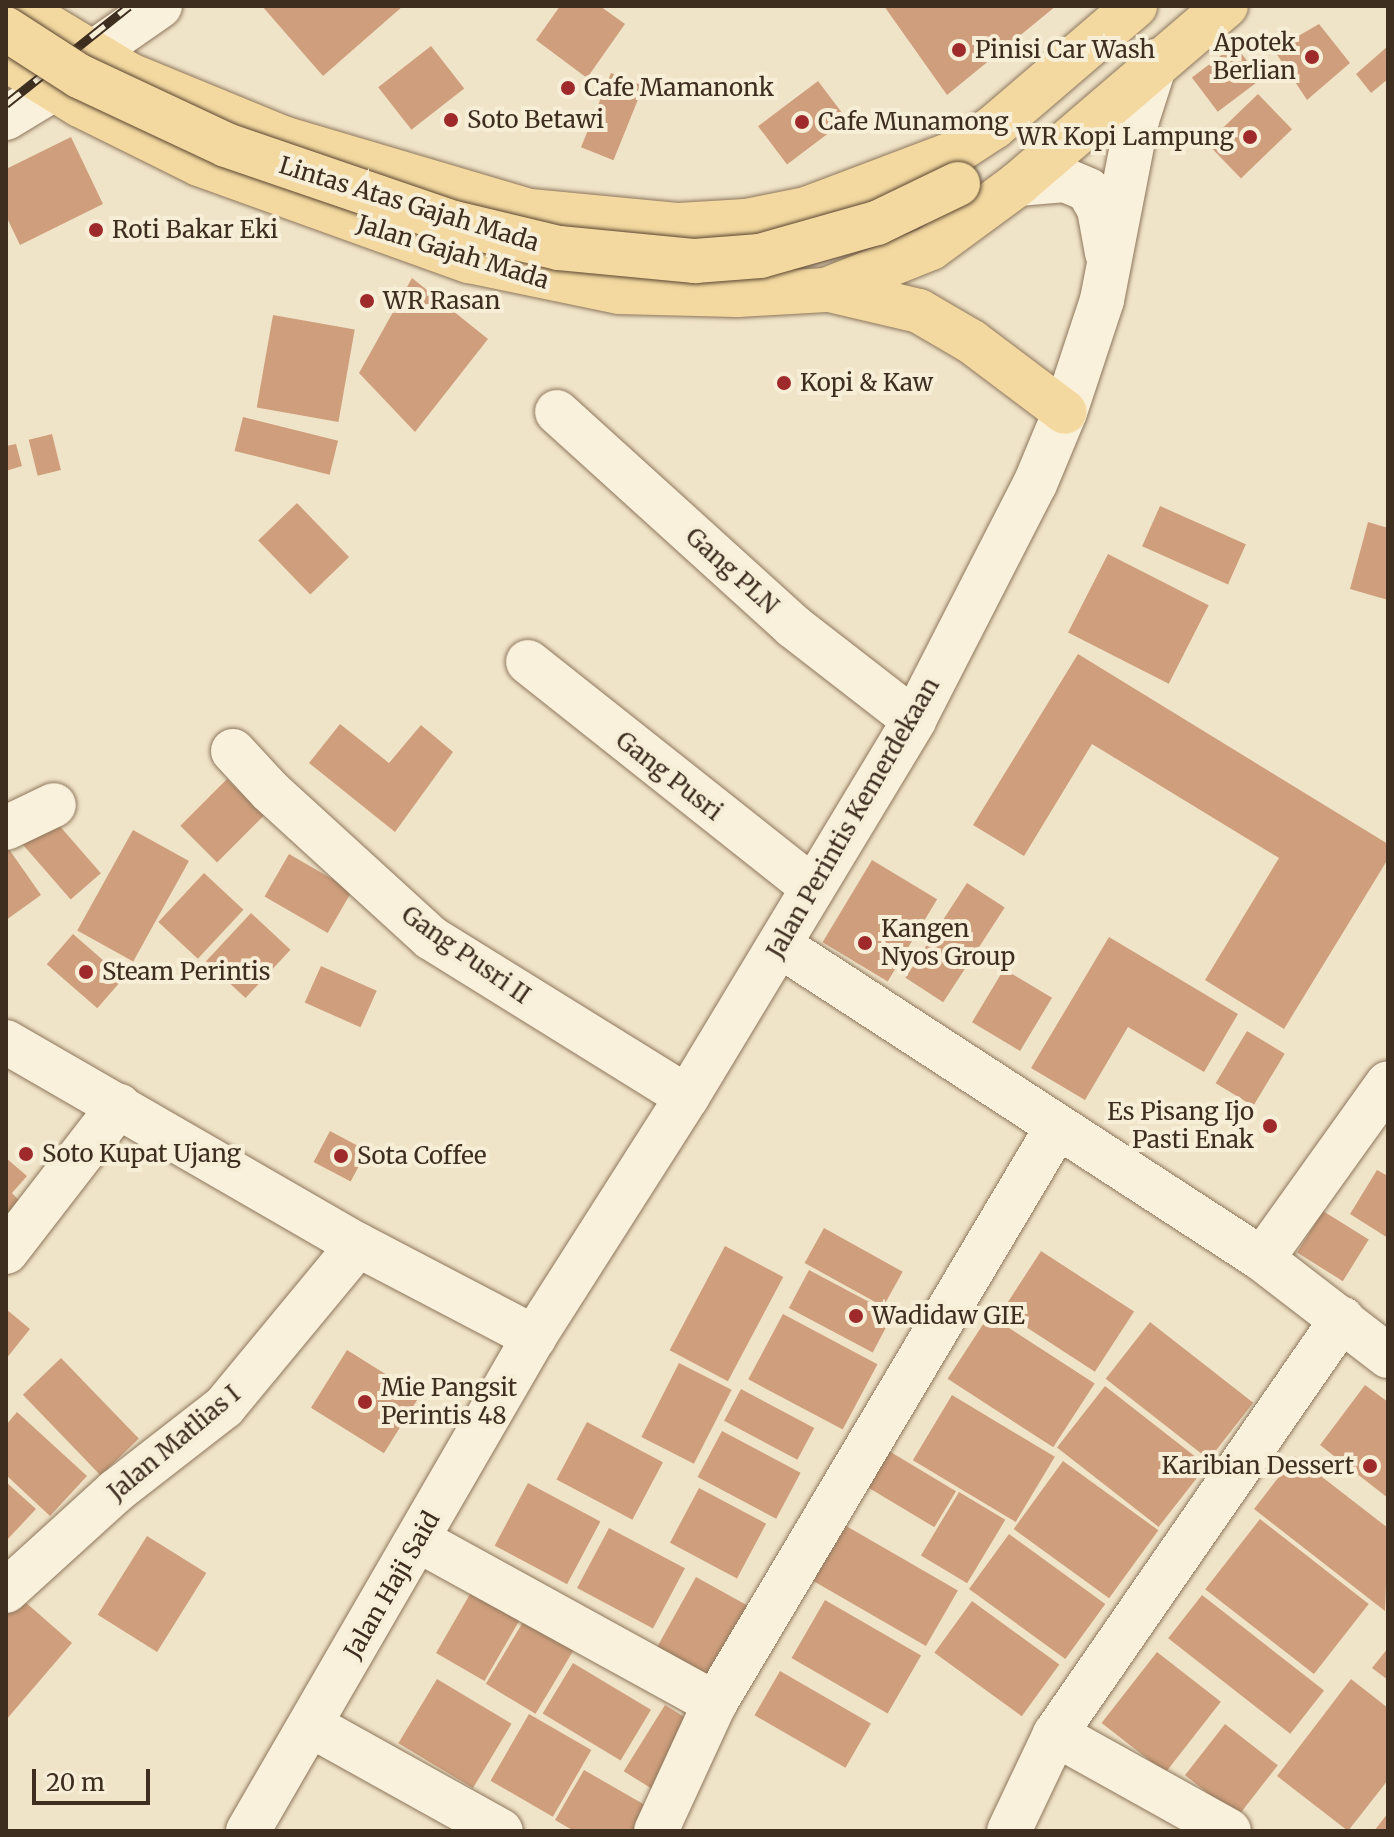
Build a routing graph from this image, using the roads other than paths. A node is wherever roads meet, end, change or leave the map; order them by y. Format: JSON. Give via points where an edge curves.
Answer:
{"nodes":[{"id":1,"x":15,"y":6,"type":"edge"},
{"id":2,"x":160,"y":6,"type":"edge"},
{"id":3,"x":1134,"y":6,"type":"edge"},
{"id":4,"x":1226,"y":6,"type":"edge"},
{"id":5,"x":6,"y":29,"type":"edge"},
{"id":6,"x":91,"y":54,"type":"junction"},
{"id":7,"x":6,"y":59,"type":"edge"},
{"id":8,"x":1156,"y":61,"type":"junction"},
{"id":9,"x":52,"y":90,"type":"junction"},
{"id":10,"x":6,"y":118,"type":"edge"},
{"id":11,"x":994,"y":127,"type":"junction"},
{"id":12,"x":965,"y":182,"type":"junction"},
{"id":13,"x":1018,"y":184,"type":"junction"},
{"id":14,"x":760,"y":219,"type":"junction"},
{"id":15,"x":1110,"y":268,"type":"junction"},
{"id":16,"x":826,"y":290,"type":"junction"},
{"id":17,"x":765,"y":294,"type":"junction"},
{"id":18,"x":557,"y":412,"type":"dead end"},
{"id":19,"x":1065,"y":412,"type":"junction"},
{"id":20,"x":528,"y":662,"type":"dead end"},
{"id":21,"x":914,"y":720,"type":"junction"},
{"id":22,"x":233,"y":751,"type":"dead end"},
{"id":23,"x":54,"y":805,"type":"dead end"},
{"id":24,"x":6,"y":828,"type":"edge"},
{"id":25,"x":812,"y":887,"type":"junction"},
{"id":26,"x":779,"y":945,"type":"junction"},
{"id":27,"x":6,"y":1042,"type":"edge"},
{"id":28,"x":1388,"y":1083,"type":"edge"},
{"id":29,"x":687,"y":1097,"type":"junction"},
{"id":30,"x":119,"y":1106,"type":"junction"},
{"id":31,"x":1056,"y":1129,"type":"junction"},
{"id":32,"x":358,"y":1245,"type":"junction"},
{"id":33,"x":6,"y":1252,"type":"edge"},
{"id":34,"x":1262,"y":1259,"type":"junction"},
{"id":35,"x":1342,"y":1319,"type":"junction"},
{"id":36,"x":534,"y":1337,"type":"junction"},
{"id":37,"x":1388,"y":1356,"type":"edge"},
{"id":38,"x":418,"y":1540,"type":"junction"},
{"id":39,"x":6,"y":1591,"type":"edge"},
{"id":40,"x":715,"y":1703,"type":"junction"},
{"id":41,"x":312,"y":1726,"type":"junction"},
{"id":42,"x":1055,"y":1734,"type":"junction"},
{"id":43,"x":248,"y":1831,"type":"edge"},
{"id":44,"x":501,"y":1831,"type":"edge"},
{"id":45,"x":656,"y":1831,"type":"edge"},
{"id":46,"x":1009,"y":1831,"type":"edge"},
{"id":47,"x":1229,"y":1831,"type":"edge"}],
"edges":[{"from":1,"to":6,"type":"main road"},
{"from":2,"to":6,"type":"street"},
{"from":3,"to":11,"type":"main road"},
{"from":4,"to":8,"type":"main road","name":"Jalan Gajah Mada"},
{"from":5,"to":12,"type":"main road","name":"Lintas Atas Gajah Mada","bridge":true,"via":[[79,76],[226,145],[426,214],[559,248],[695,261],[760,256],[865,227]]},
{"from":6,"to":14,"type":"main road","via":[[174,96],[283,138],[530,211],[645,225]]},
{"from":7,"to":9,"type":"main road","name":"Jalan Gajah Mada"},
{"from":8,"to":13,"type":"main road","name":"Jalan Gajah Mada"},
{"from":8,"to":15,"type":"street","name":"Jalan Perintis Kemerdekaan","via":[[1131,146]]},
{"from":9,"to":10,"type":"street"},
{"from":9,"to":17,"type":"main road","name":"Jalan Gajah Mada","via":[[116,125],[265,190],[508,272],[619,292]]},
{"from":11,"to":12,"type":"main road"},
{"from":11,"to":14,"type":"main road","via":[[954,153],[879,186]]},
{"from":12,"to":13,"type":"main road","name":"Lintas Atas Gajah Mada"},
{"from":13,"to":15,"type":"street","name":"Jalan Perintis Kemerdekaan","via":[[1065,180],[1088,190],[1099,209]]},
{"from":13,"to":16,"type":"main road","name":"Jalan Gajah Mada","via":[[931,248]]},
{"from":14,"to":17,"type":"main road"},
{"from":15,"to":19,"type":"street","name":"Jalan Perintis Kemerdekaan"},
{"from":16,"to":17,"type":"main road","name":"Jalan Gajah Mada"},
{"from":16,"to":19,"type":"main road","via":[[919,311],[972,342]]},
{"from":18,"to":21,"type":"street","name":"Gang PLN","via":[[793,626]]},
{"from":19,"to":21,"type":"street","name":"Jalan Perintis Kemerdekaan","via":[[1035,484]]},
{"from":20,"to":25,"type":"street","name":"Gang Pusri"},
{"from":21,"to":25,"type":"street","name":"Jalan Perintis Kemerdekaan"},
{"from":22,"to":29,"type":"street","name":"Gang Pusri II","via":[[431,938]]},
{"from":23,"to":24,"type":"street"},
{"from":25,"to":26,"type":"street","name":"Jalan Perintis Kemerdekaan"},
{"from":26,"to":29,"type":"street","name":"Jalan Perintis Kemerdekaan"},
{"from":26,"to":31,"type":"street"},
{"from":27,"to":30,"type":"street"},
{"from":28,"to":34,"type":"street"},
{"from":29,"to":36,"type":"street","name":"Jalan Perintis Kemerdekaan"},
{"from":30,"to":32,"type":"street"},
{"from":30,"to":33,"type":"street"},
{"from":31,"to":34,"type":"street"},
{"from":31,"to":40,"type":"street"},
{"from":32,"to":36,"type":"street"},
{"from":32,"to":39,"type":"street","name":"Jalan Matlias I","via":[[224,1407],[116,1491]]},
{"from":34,"to":35,"type":"street"},
{"from":35,"to":37,"type":"street"},
{"from":35,"to":42,"type":"street"},
{"from":36,"to":38,"type":"street","name":"Jalan Haji Said"},
{"from":38,"to":40,"type":"street"},
{"from":38,"to":41,"type":"street","name":"Jalan Haji Said"},
{"from":40,"to":45,"type":"street"},
{"from":41,"to":43,"type":"street","name":"Jalan Haji Said"},
{"from":41,"to":44,"type":"street"},
{"from":42,"to":46,"type":"street"},
{"from":42,"to":47,"type":"street"}]}
